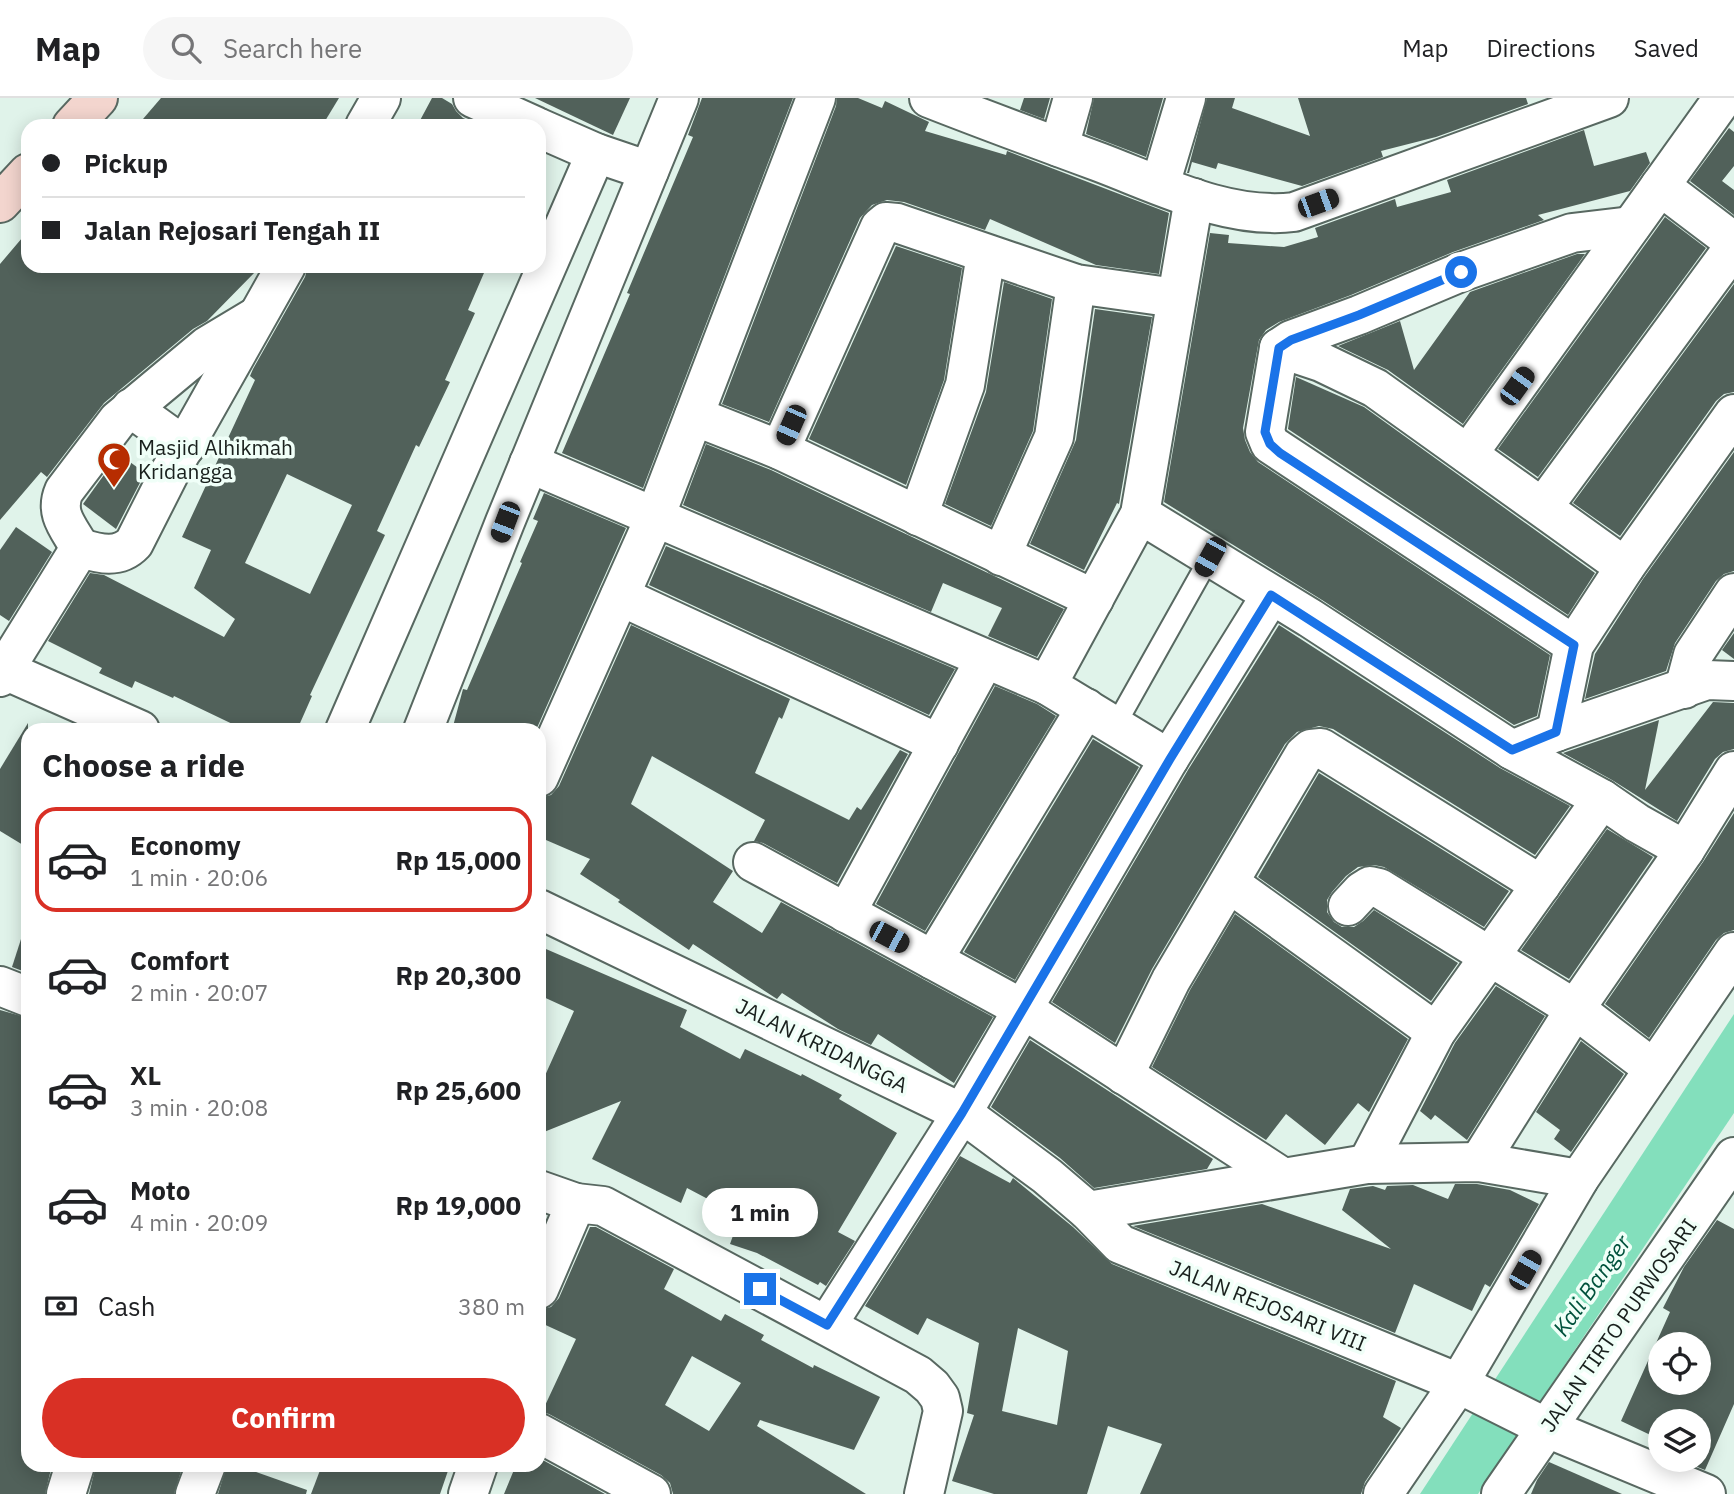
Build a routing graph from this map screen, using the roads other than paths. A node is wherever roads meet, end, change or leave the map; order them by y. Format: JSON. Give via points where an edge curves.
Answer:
{"nodes":[{"id":1,"x":98,"y":98,"type":"edge"},
{"id":2,"x":381,"y":98,"type":"edge"},
{"id":3,"x":473,"y":98,"type":"edge"},
{"id":4,"x":679,"y":98,"type":"edge"},
{"id":5,"x":816,"y":98,"type":"edge"},
{"id":6,"x":929,"y":98,"type":"edge"},
{"id":7,"x":1073,"y":98,"type":"edge"},
{"id":8,"x":1186,"y":98,"type":"edge"},
{"id":9,"x":1609,"y":98,"type":"edge"},
{"id":10,"x":1724,"y":103,"type":"edge"},
{"id":11,"x":969,"y":105,"type":"edge"},
{"id":12,"x":78,"y":119,"type":"edge"},
{"id":13,"x":369,"y":119,"type":"edge"},
{"id":14,"x":519,"y":119,"type":"edge"},
{"id":15,"x":546,"y":131,"type":"edge"},
{"id":16,"x":1059,"y":147,"type":"junction"},
{"id":17,"x":596,"y":153,"type":"junction"},
{"id":18,"x":649,"y":171,"type":"junction"},
{"id":19,"x":21,"y":180,"type":"edge"},
{"id":20,"x":1660,"y":186,"type":"junction"},
{"id":21,"x":1177,"y":191,"type":"junction"},
{"id":22,"x":0,"y":203,"type":"edge"},
{"id":23,"x":1631,"y":226,"type":"junction"},
{"id":24,"x":1734,"y":244,"type":"edge"},
{"id":25,"x":986,"y":254,"type":"junction"},
{"id":26,"x":546,"y":268,"type":"edge"},
{"id":27,"x":282,"y":273,"type":"edge"},
{"id":28,"x":544,"y":273,"type":"edge"},
{"id":29,"x":1076,"y":284,"type":"junction"},
{"id":30,"x":1176,"y":298,"type":"junction"},
{"id":31,"x":259,"y":315,"type":"junction"},
{"id":32,"x":1279,"y":348,"type":"junction"},
{"id":33,"x":131,"y":408,"type":"junction"},
{"id":34,"x":1734,"y":414,"type":"edge"},
{"id":35,"x":694,"y":416,"type":"junction"},
{"id":36,"x":185,"y":447,"type":"junction"},
{"id":37,"x":779,"y":450,"type":"junction"},
{"id":38,"x":1468,"y":454,"type":"junction"},
{"id":39,"x":529,"y":463,"type":"junction"},
{"id":40,"x":1543,"y":507,"type":"junction"},
{"id":41,"x":1140,"y":514,"type":"junction"},
{"id":42,"x":918,"y":516,"type":"junction"},
{"id":43,"x":655,"y":517,"type":"junction"},
{"id":44,"x":80,"y":548,"type":"junction"},
{"id":45,"x":1001,"y":556,"type":"junction"},
{"id":46,"x":1210,"y":557,"type":"junction"},
{"id":47,"x":1625,"y":567,"type":"junction"},
{"id":48,"x":1734,"y":593,"type":"edge"},
{"id":49,"x":1271,"y":595,"type":"junction"},
{"id":50,"x":620,"y":596,"type":"junction"},
{"id":51,"x":1094,"y":599,"type":"junction"},
{"id":52,"x":1574,"y":645,"type":"junction"},
{"id":53,"x":985,"y":659,"type":"junction"},
{"id":54,"x":1,"y":672,"type":"edge"},
{"id":55,"x":1734,"y":681,"type":"edge"},
{"id":56,"x":1047,"y":685,"type":"junction"},
{"id":57,"x":1684,"y":689,"type":"junction"},
{"id":58,"x":1100,"y":717,"type":"junction"},
{"id":59,"x":123,"y":723,"type":"edge"},
{"id":60,"x":348,"y":723,"type":"edge"},
{"id":61,"x":426,"y":723,"type":"edge"},
{"id":62,"x":1556,"y":732,"type":"junction"},
{"id":63,"x":939,"y":744,"type":"junction"},
{"id":64,"x":1512,"y":750,"type":"junction"},
{"id":65,"x":1170,"y":759,"type":"junction"},
{"id":66,"x":546,"y":761,"type":"edge"},
{"id":67,"x":1734,"y":771,"type":"edge"},
{"id":68,"x":1602,"y":799,"type":"junction"},
{"id":69,"x":1685,"y":850,"type":"junction"},
{"id":70,"x":753,"y":862,"type":"dead end"},
{"id":71,"x":1229,"y":883,"type":"junction"},
{"id":72,"x":1541,"y":885,"type":"junction"},
{"id":73,"x":1348,"y":906,"type":"dead end"},
{"id":74,"x":546,"y":912,"type":"edge"},
{"id":75,"x":846,"y":913,"type":"junction"},
{"id":76,"x":1734,"y":952,"type":"edge"},
{"id":77,"x":1491,"y":956,"type":"junction"},
{"id":78,"x":933,"y":960,"type":"junction"},
{"id":79,"x":0,"y":986,"type":"edge"},
{"id":80,"x":21,"y":994,"type":"edge"},
{"id":81,"x":1023,"y":1009,"type":"junction"},
{"id":82,"x":1575,"y":1009,"type":"junction"},
{"id":83,"x":1436,"y":1032,"type":"junction"},
{"id":84,"x":1654,"y":1069,"type":"junction"},
{"id":85,"x":1124,"y":1075,"type":"junction"},
{"id":86,"x":962,"y":1113,"type":"junction"},
{"id":87,"x":1734,"y":1157,"type":"edge"},
{"id":88,"x":1479,"y":1162,"type":"junction"},
{"id":89,"x":1367,"y":1164,"type":"junction"},
{"id":90,"x":1282,"y":1177,"type":"junction"},
{"id":91,"x":1578,"y":1179,"type":"junction"},
{"id":92,"x":546,"y":1192,"type":"edge"},
{"id":93,"x":576,"y":1203,"type":"junction"},
{"id":94,"x":1088,"y":1211,"type":"junction"},
{"id":95,"x":546,"y":1273,"type":"edge"},
{"id":96,"x":827,"y":1325,"type":"junction"},
{"id":97,"x":1467,"y":1387,"type":"junction"},
{"id":98,"x":1541,"y":1425,"type":"junction"},
{"id":99,"x":546,"y":1437,"type":"edge"},
{"id":100,"x":73,"y":1472,"type":"edge"},
{"id":101,"x":203,"y":1472,"type":"edge"},
{"id":102,"x":476,"y":1472,"type":"edge"},
{"id":103,"x":66,"y":1494,"type":"edge"},
{"id":104,"x":195,"y":1494,"type":"edge"},
{"id":105,"x":468,"y":1494,"type":"edge"},
{"id":106,"x":651,"y":1494,"type":"edge"},
{"id":107,"x":924,"y":1494,"type":"edge"},
{"id":108,"x":1383,"y":1494,"type":"edge"},
{"id":109,"x":1502,"y":1494,"type":"edge"},
{"id":110,"x":1706,"y":1494,"type":"edge"}],
"edges":[{"from":1,"to":12,"type":"street"},
{"from":2,"to":13,"type":"street"},
{"from":3,"to":14,"type":"street"},
{"from":4,"to":18,"type":"street"},
{"from":5,"to":35,"type":"street"},
{"from":6,"to":11,"type":"street"},
{"from":7,"to":16,"type":"street"},
{"from":8,"to":21,"type":"street"},
{"from":9,"to":21,"type":"street","via":[[1294,212],[1256,214]]},
{"from":10,"to":20,"type":"street"},
{"from":11,"to":16,"type":"street"},
{"from":15,"to":17,"type":"street"},
{"from":16,"to":21,"type":"street"},
{"from":17,"to":18,"type":"street"},
{"from":17,"to":26,"type":"street"},
{"from":18,"to":39,"type":"street"},
{"from":19,"to":22,"type":"street"},
{"from":20,"to":23,"type":"street"},
{"from":20,"to":24,"type":"street"},
{"from":21,"to":30,"type":"street"},
{"from":23,"to":32,"type":"street","via":[[1572,233],[1461,272]]},
{"from":23,"to":38,"type":"street"},
{"from":24,"to":40,"type":"street"},
{"from":25,"to":29,"type":"street"},
{"from":25,"to":37,"type":"street","via":[[897,223],[880,227]]},
{"from":25,"to":42,"type":"street","via":[[965,385]]},
{"from":27,"to":31,"type":"street"},
{"from":28,"to":60,"type":"street"},
{"from":29,"to":30,"type":"street"},
{"from":29,"to":45,"type":"street","via":[[1054,436]]},
{"from":30,"to":41,"type":"street"},
{"from":31,"to":33,"type":"street","via":[[207,346]]},
{"from":31,"to":36,"type":"street"},
{"from":32,"to":38,"type":"street","via":[[1375,388]]},
{"from":32,"to":52,"type":"street","via":[[1265,432],[1270,444]]},
{"from":33,"to":36,"type":"street"},
{"from":33,"to":44,"type":"street","via":[[59,503]]},
{"from":34,"to":47,"type":"street"},
{"from":35,"to":37,"type":"street"},
{"from":35,"to":43,"type":"street"},
{"from":36,"to":44,"type":"street","via":[[126,552]]},
{"from":37,"to":42,"type":"street"},
{"from":38,"to":40,"type":"street"},
{"from":39,"to":43,"type":"street"},
{"from":39,"to":61,"type":"street"},
{"from":40,"to":47,"type":"street"},
{"from":41,"to":46,"type":"street"},
{"from":41,"to":51,"type":"street"},
{"from":42,"to":45,"type":"street"},
{"from":43,"to":50,"type":"street"},
{"from":43,"to":53,"type":"street"},
{"from":44,"to":54,"type":"street"},
{"from":45,"to":51,"type":"street"},
{"from":46,"to":49,"type":"street"},
{"from":46,"to":58,"type":"lane"},
{"from":47,"to":52,"type":"street"},
{"from":48,"to":57,"type":"street","via":[[1693,655]]},
{"from":49,"to":64,"type":"street"},
{"from":49,"to":65,"type":"street"},
{"from":50,"to":63,"type":"street"},
{"from":50,"to":66,"type":"street"},
{"from":51,"to":56,"type":"street"},
{"from":52,"to":62,"type":"street"},
{"from":53,"to":56,"type":"street"},
{"from":53,"to":63,"type":"street"},
{"from":54,"to":59,"type":"street"},
{"from":55,"to":57,"type":"street","via":[[1707,680]]},
{"from":56,"to":58,"type":"street"},
{"from":57,"to":62,"type":"street"},
{"from":58,"to":65,"type":"street"},
{"from":58,"to":78,"type":"street"},
{"from":62,"to":64,"type":"street"},
{"from":63,"to":75,"type":"street"},
{"from":64,"to":68,"type":"street"},
{"from":65,"to":81,"type":"street"},
{"from":67,"to":69,"type":"street"},
{"from":68,"to":69,"type":"street"},
{"from":68,"to":72,"type":"street"},
{"from":69,"to":82,"type":"street"},
{"from":70,"to":75,"type":"street"},
{"from":71,"to":72,"type":"street","via":[[1304,755],[1311,748],[1321,748]]},
{"from":71,"to":83,"type":"street"},
{"from":71,"to":85,"type":"street","via":[[1171,980]]},
{"from":72,"to":77,"type":"street"},
{"from":73,"to":77,"type":"street","via":[[1362,891],[1375,886]]},
{"from":74,"to":86,"type":"street","name":"JALAN KRIDANGGA"},
{"from":75,"to":78,"type":"street"},
{"from":76,"to":84,"type":"street"},
{"from":77,"to":82,"type":"street"},
{"from":77,"to":83,"type":"street"},
{"from":78,"to":81,"type":"street"},
{"from":79,"to":80,"type":"street"},
{"from":81,"to":85,"type":"street"},
{"from":81,"to":86,"type":"street"},
{"from":82,"to":84,"type":"street"},
{"from":82,"to":88,"type":"street"},
{"from":83,"to":89,"type":"street"},
{"from":84,"to":91,"type":"street"},
{"from":85,"to":90,"type":"street"},
{"from":86,"to":94,"type":"street","name":"JALAN KRIDANGGA"},
{"from":86,"to":96,"type":"street"},
{"from":87,"to":98,"type":"street","name":"JALAN TIRTO PURWOSARI"},
{"from":88,"to":89,"type":"street"},
{"from":88,"to":91,"type":"street"},
{"from":89,"to":90,"type":"street"},
{"from":90,"to":94,"type":"street"},
{"from":91,"to":97,"type":"street"},
{"from":92,"to":93,"type":"street"},
{"from":93,"to":95,"type":"street"},
{"from":93,"to":96,"type":"street","via":[[603,1206]]},
{"from":94,"to":97,"type":"street","name":"JALAN REJOSARI VIII","via":[[1120,1244]]},
{"from":96,"to":107,"type":"street","via":[[918,1375],[940,1398],[943,1411]]},
{"from":97,"to":98,"type":"street","name":"JALAN REJOSARI VIII"},
{"from":97,"to":108,"type":"street"},
{"from":98,"to":109,"type":"street","name":"JALAN TIRTO PURWOSARI"},
{"from":98,"to":110,"type":"street"},
{"from":99,"to":106,"type":"street"},
{"from":100,"to":103,"type":"street"},
{"from":101,"to":104,"type":"street"},
{"from":102,"to":105,"type":"street"}]}
